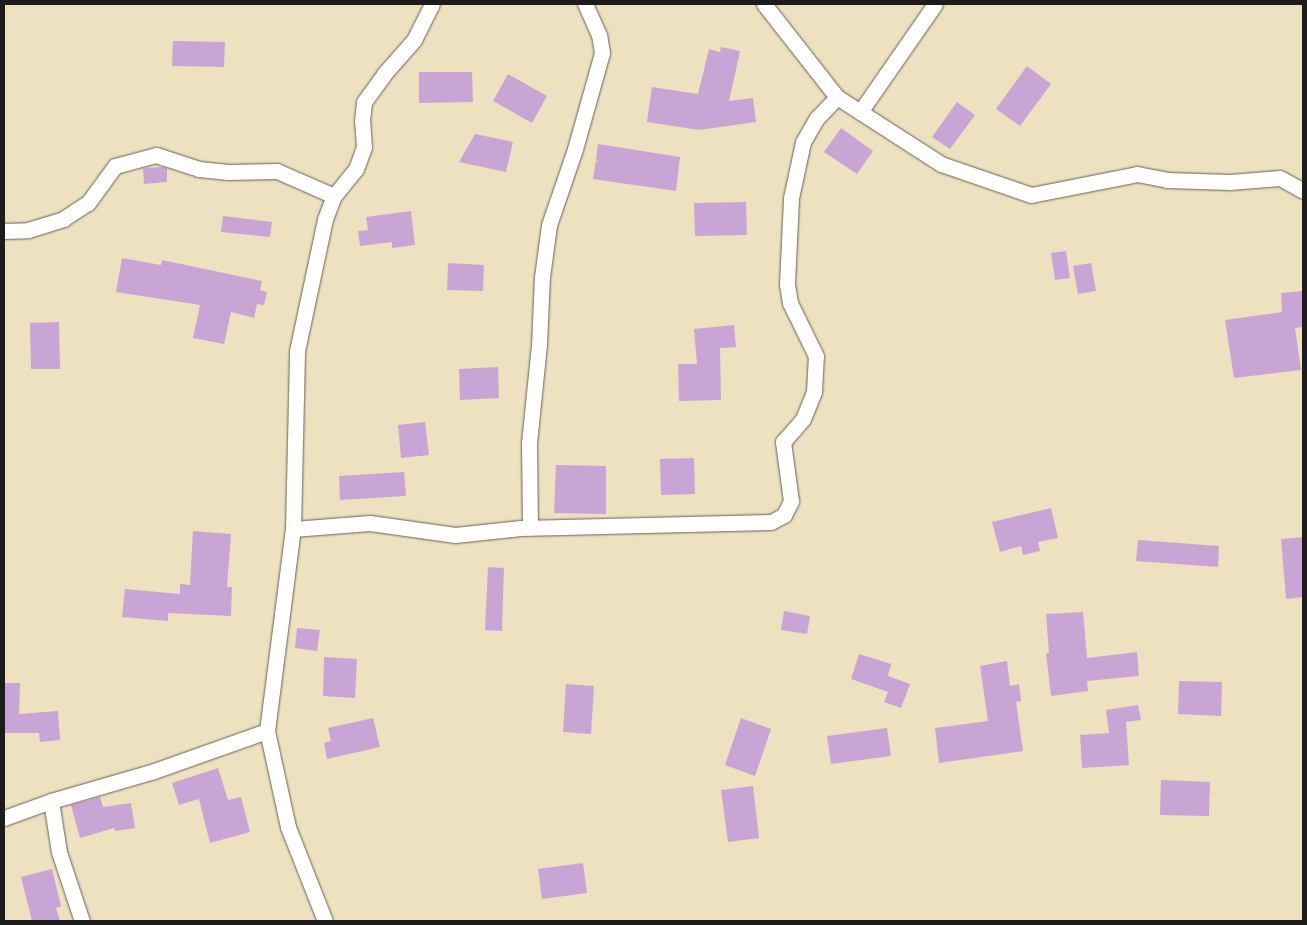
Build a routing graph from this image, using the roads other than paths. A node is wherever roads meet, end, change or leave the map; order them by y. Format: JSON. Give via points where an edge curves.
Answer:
{"nodes":[{"id":1,"x":432,"y":4,"type":"edge"},
{"id":2,"x":585,"y":4,"type":"edge"},
{"id":3,"x":764,"y":4,"type":"edge"},
{"id":4,"x":934,"y":4,"type":"edge"},
{"id":5,"x":837,"y":97,"type":"junction"},
{"id":6,"x":860,"y":112,"type":"junction"},
{"id":7,"x":1303,"y":191,"type":"edge"},
{"id":8,"x":334,"y":196,"type":"junction"},
{"id":9,"x":4,"y":231,"type":"edge"},
{"id":10,"x":530,"y":527,"type":"junction"},
{"id":11,"x":293,"y":529,"type":"junction"},
{"id":12,"x":267,"y":731,"type":"junction"},
{"id":13,"x":51,"y":801,"type":"junction"},
{"id":14,"x":4,"y":818,"type":"edge"},
{"id":15,"x":82,"y":921,"type":"edge"},
{"id":16,"x":325,"y":921,"type":"edge"}],
"edges":[{"from":1,"to":8,"type":"street","via":[[414,40],[364,102],[364,147],[356,169]]},
{"from":2,"to":10,"type":"street","via":[[599,35],[602,53],[549,225],[529,443]]},
{"from":3,"to":5,"type":"street"},
{"from":4,"to":6,"type":"street"},
{"from":5,"to":6,"type":"street"},
{"from":5,"to":10,"type":"street","via":[[817,118],[803,142],[791,198],[787,284],[790,303],[816,356],[814,392],[803,419],[783,442],[791,501],[784,515],[771,522]]},
{"from":6,"to":7,"type":"street","via":[[941,164],[1031,194],[1138,174],[1167,180],[1230,182],[1280,178]]},
{"from":8,"to":9,"type":"street","via":[[277,171],[209,170],[156,155],[115,166],[88,203],[63,219],[28,230]]},
{"from":8,"to":11,"type":"street","via":[[325,219],[297,351]]},
{"from":10,"to":11,"type":"street","via":[[455,535],[370,524]]},
{"from":11,"to":12,"type":"street"},
{"from":12,"to":13,"type":"street","via":[[154,772]]},
{"from":12,"to":16,"type":"street","via":[[288,827]]},
{"from":13,"to":14,"type":"street"},
{"from":13,"to":15,"type":"street","via":[[59,852]]}]}
